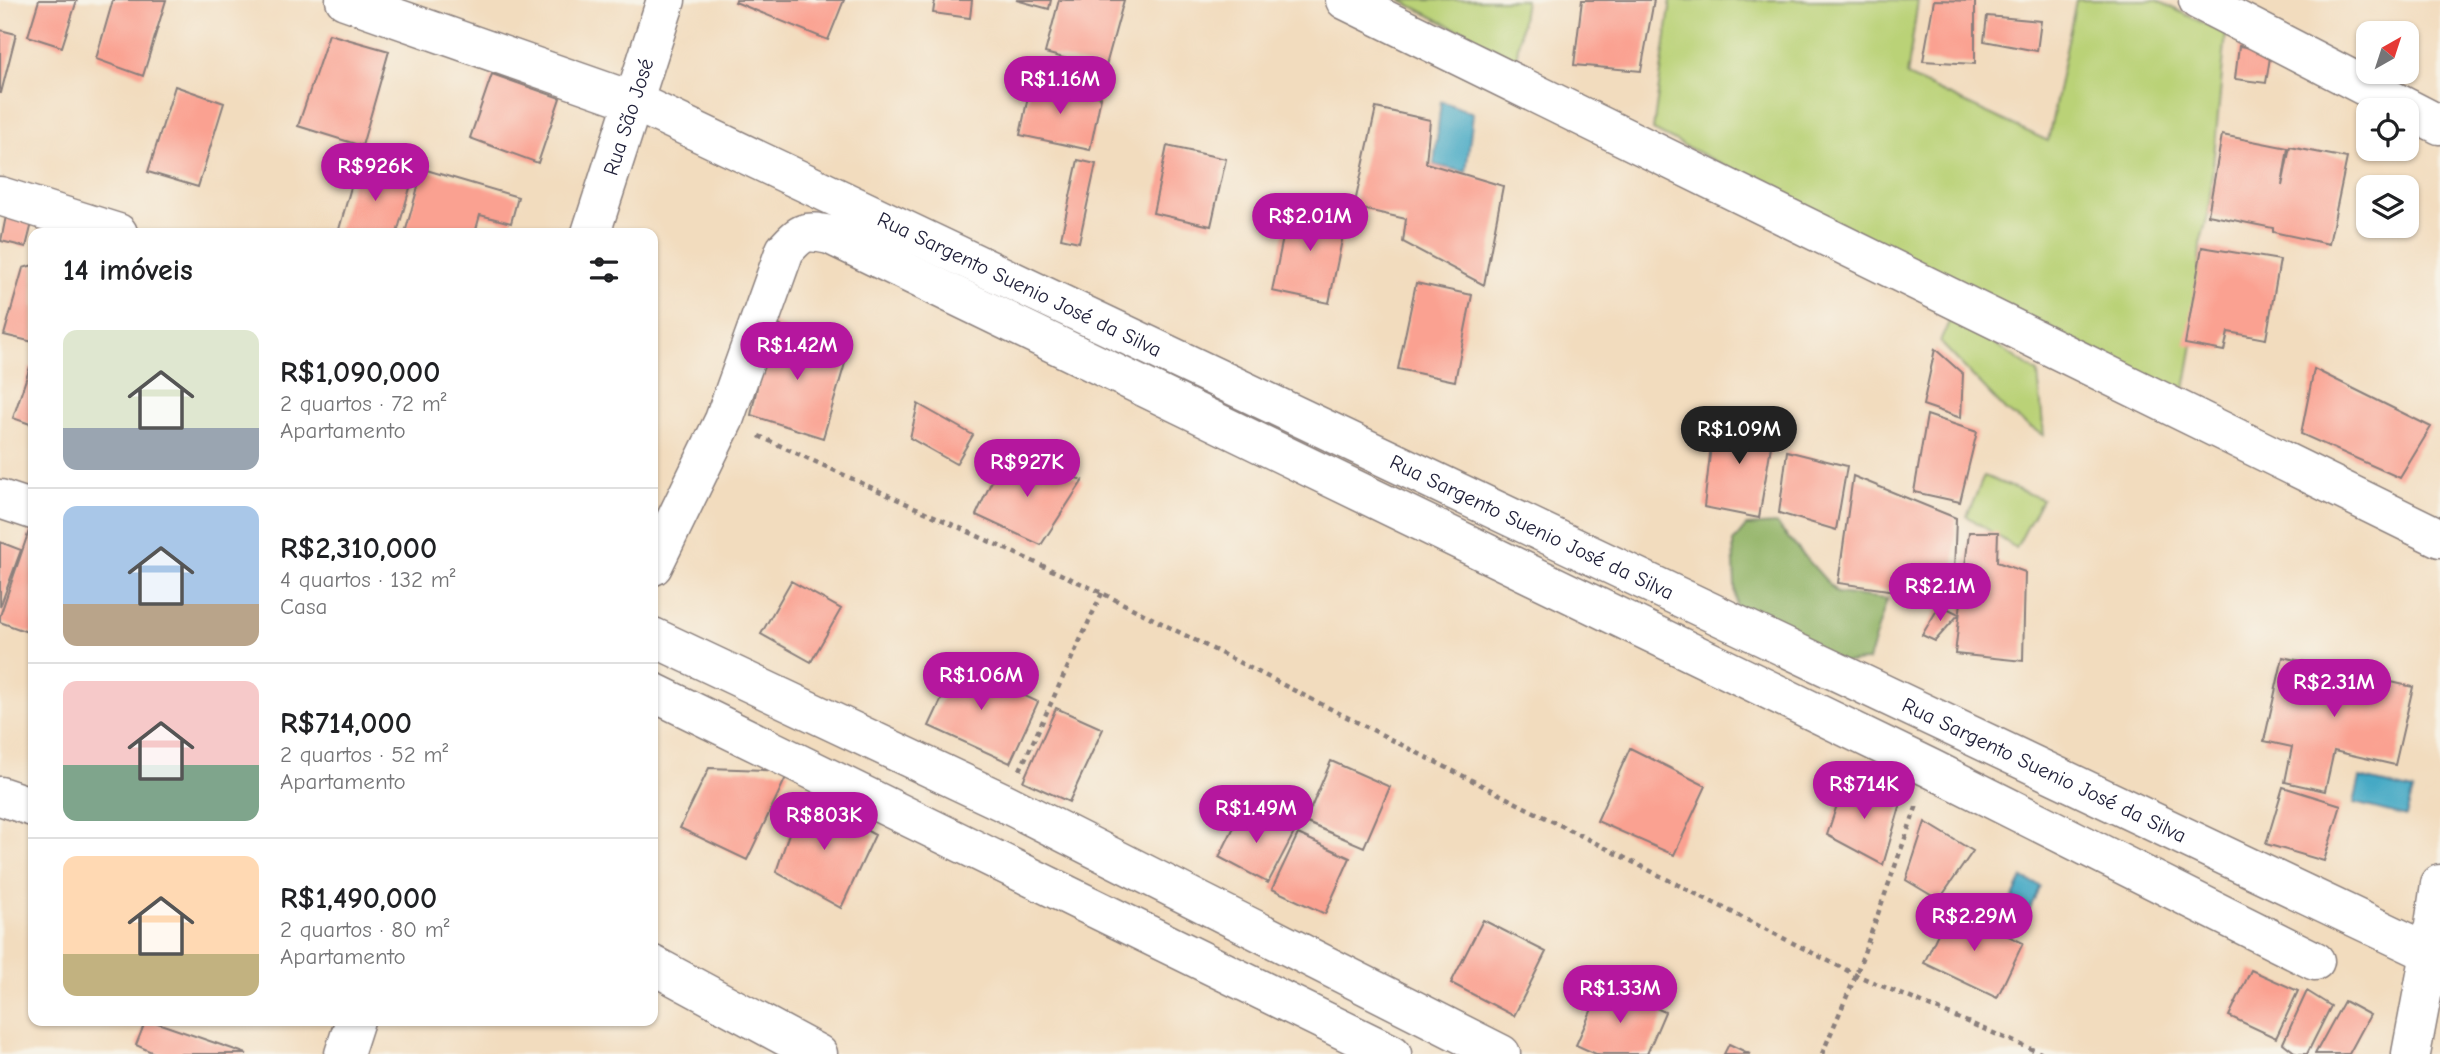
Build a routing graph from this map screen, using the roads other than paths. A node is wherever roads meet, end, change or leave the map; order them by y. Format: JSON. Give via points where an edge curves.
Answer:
{"nodes":[{"id":1,"x":345,"y":0,"type":"edge"},
{"id":2,"x":666,"y":0,"type":"edge"},
{"id":3,"x":1345,"y":0,"type":"edge"},
{"id":4,"x":2198,"y":0,"type":"edge"},
{"id":5,"x":633,"y":101,"type":"junction"},
{"id":6,"x":2440,"y":125,"type":"edge"},
{"id":7,"x":0,"y":196,"type":"edge"},
{"id":8,"x":102,"y":228,"type":"edge"},
{"id":9,"x":593,"y":228,"type":"edge"},
{"id":10,"x":0,"y":499,"type":"edge"},
{"id":11,"x":28,"y":508,"type":"edge"},
{"id":12,"x":2440,"y":538,"type":"edge"},
{"id":13,"x":658,"y":556,"type":"edge"},
{"id":14,"x":658,"y":639,"type":"edge"},
{"id":15,"x":658,"y":694,"type":"edge"},
{"id":16,"x":0,"y":796,"type":"edge"},
{"id":17,"x":28,"y":805,"type":"edge"},
{"id":18,"x":2440,"y":884,"type":"edge"},
{"id":19,"x":2430,"y":953,"type":"junction"},
{"id":20,"x":2315,"y":961,"type":"dead end"},
{"id":21,"x":658,"y":968,"type":"edge"},
{"id":22,"x":353,"y":1026,"type":"edge"},
{"id":23,"x":344,"y":1054,"type":"edge"},
{"id":24,"x":818,"y":1054,"type":"edge"},
{"id":25,"x":1392,"y":1054,"type":"edge"},
{"id":26,"x":1501,"y":1054,"type":"edge"},
{"id":27,"x":2411,"y":1054,"type":"edge"}],
"edges":[{"from":1,"to":5,"type":"street","name":"Rua Sargento Suenio José da Silva"},
{"from":2,"to":5,"type":"street","name":"Rua São José"},
{"from":3,"to":12,"type":"street"},
{"from":4,"to":6,"type":"street"},
{"from":5,"to":9,"type":"street","name":"Rua São José"},
{"from":5,"to":19,"type":"street","name":"Rua Sargento Suenio José da Silva"},
{"from":7,"to":8,"type":"street"},
{"from":10,"to":11,"type":"street"},
{"from":13,"to":20,"type":"street","via":[[724,420],[785,250],[811,231],[830,235],[1930,768]]},
{"from":14,"to":26,"type":"street","via":[[1005,803]]},
{"from":15,"to":25,"type":"street"},
{"from":16,"to":17,"type":"street"},
{"from":18,"to":19,"type":"street"},
{"from":19,"to":27,"type":"street"},
{"from":21,"to":24,"type":"street"},
{"from":22,"to":23,"type":"street"}]}
